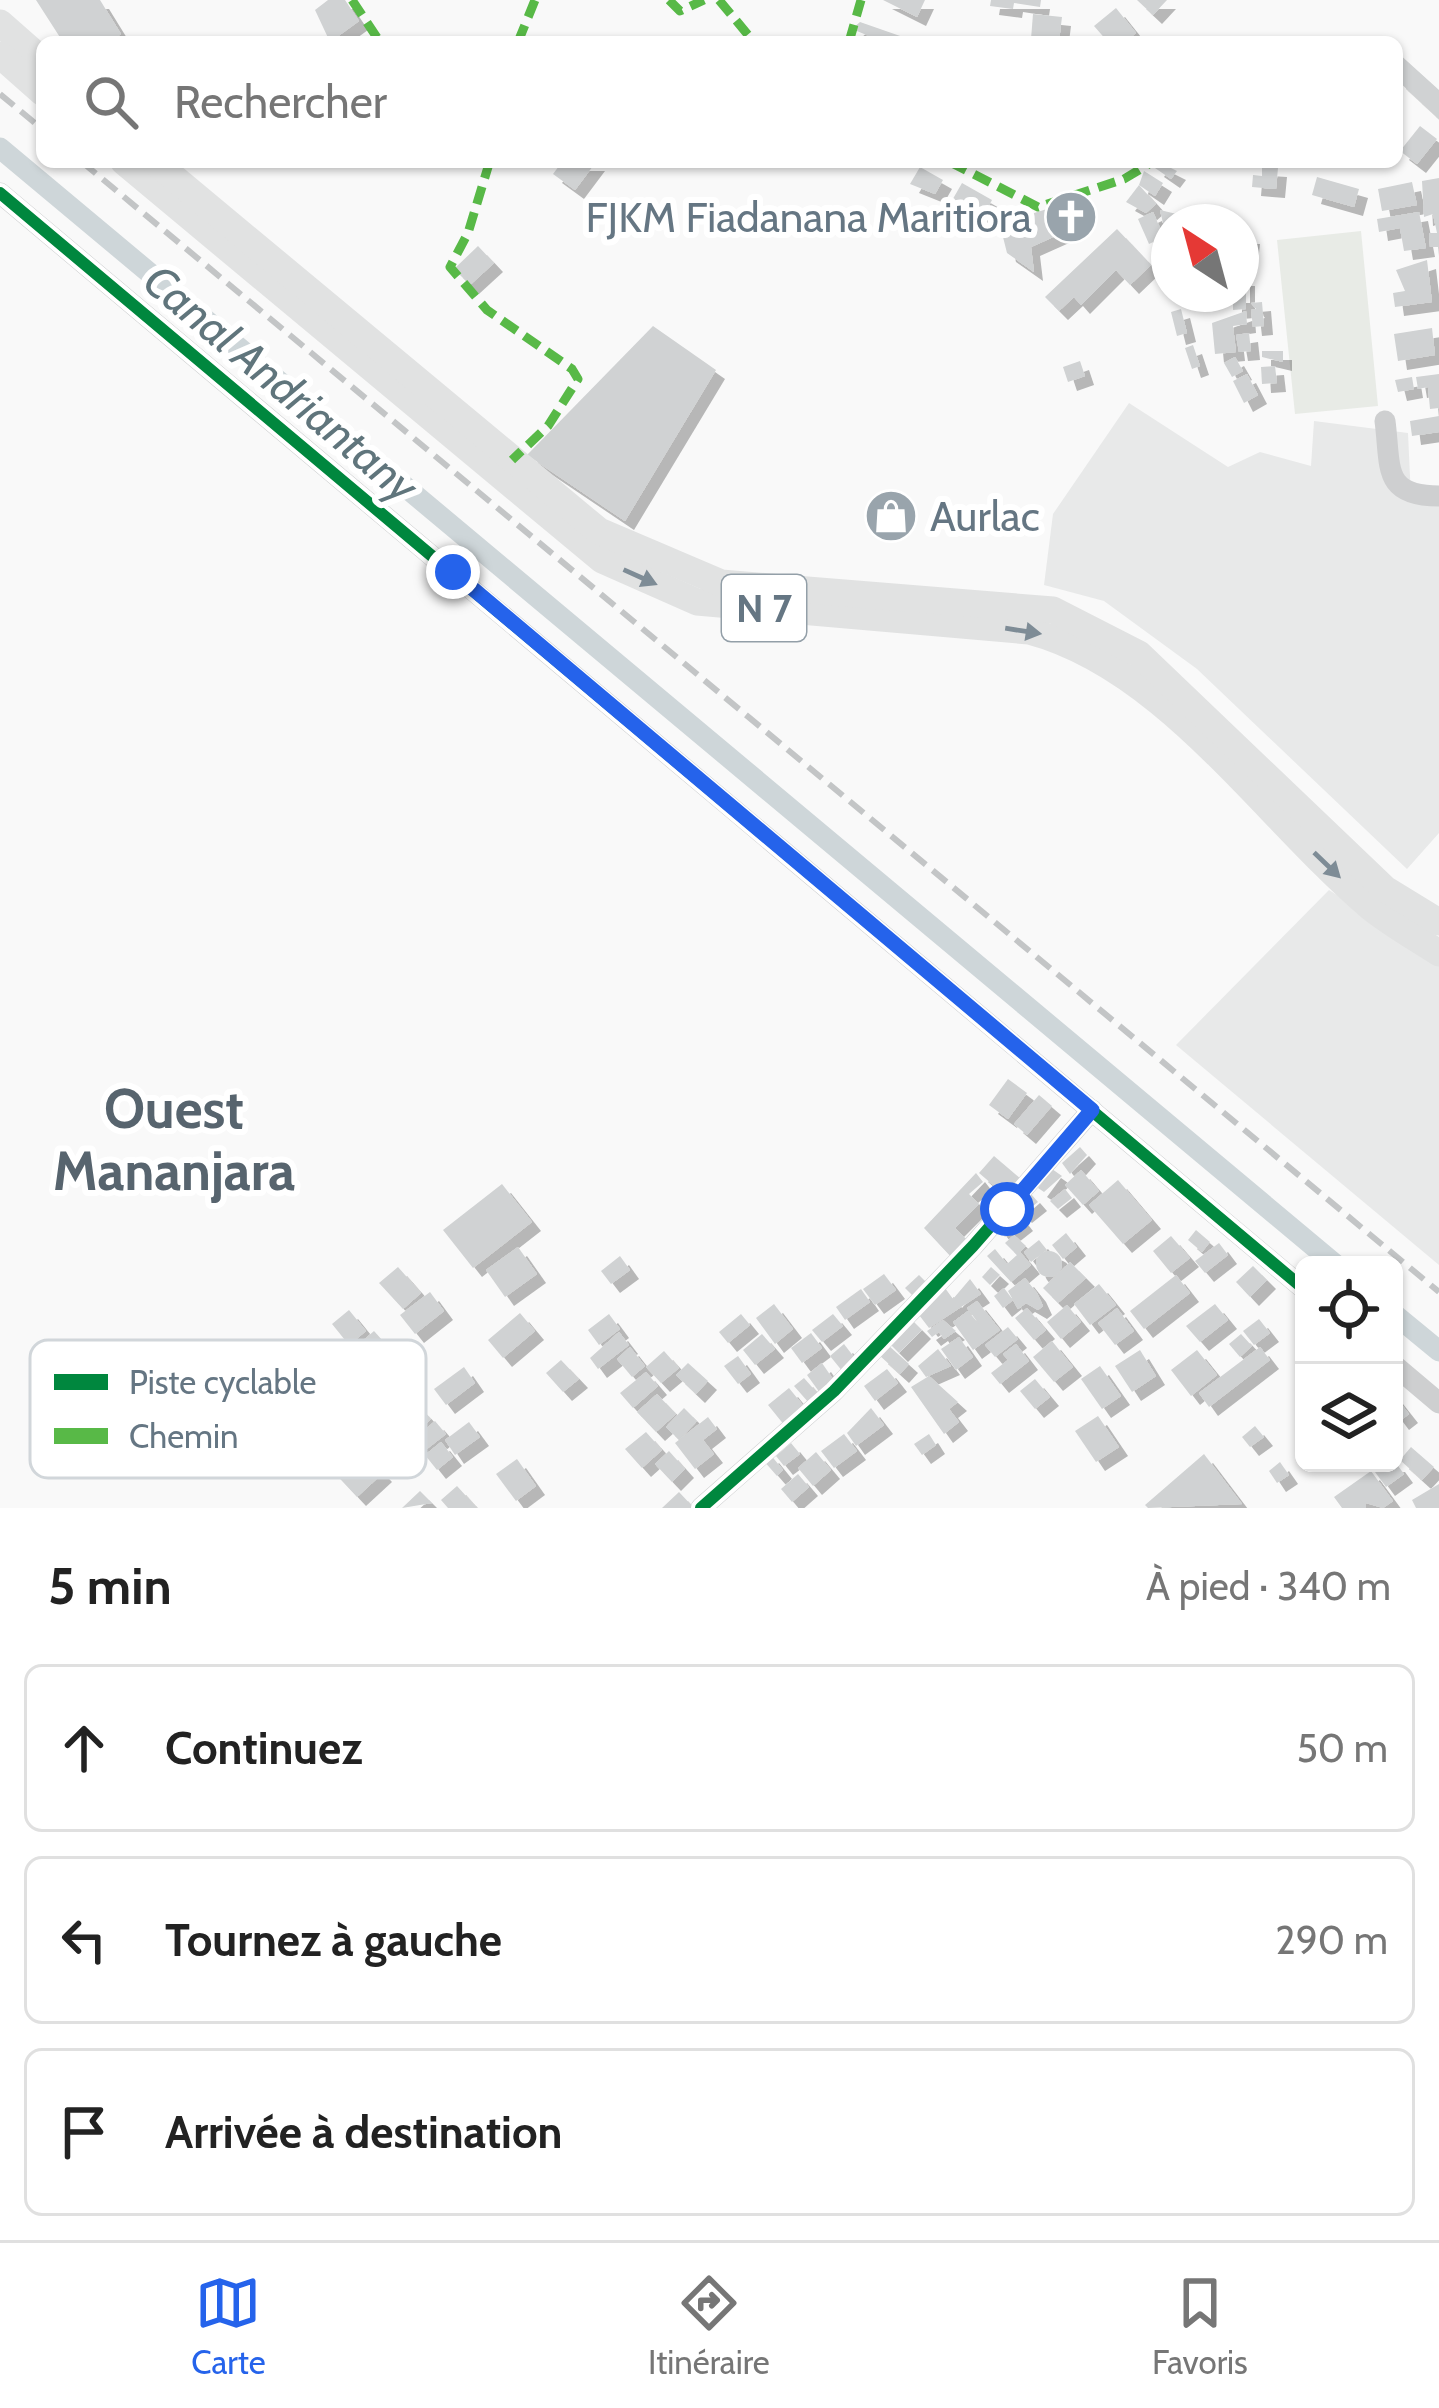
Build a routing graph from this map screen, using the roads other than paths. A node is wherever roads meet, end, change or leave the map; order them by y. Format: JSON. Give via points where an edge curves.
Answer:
{"nodes":[{"id":1,"x":0,"y":23,"type":"edge"},
{"id":2,"x":0,"y":55,"type":"edge"},
{"id":3,"x":36,"y":55,"type":"edge"},
{"id":4,"x":36,"y":87,"type":"edge"},
{"id":5,"x":131,"y":168,"type":"edge"},
{"id":6,"x":162,"y":168,"type":"edge"},
{"id":7,"x":0,"y":193,"type":"edge"},
{"id":8,"x":1385,"y":421,"type":"dead end"},
{"id":9,"x":1439,"y":496,"type":"edge"},
{"id":10,"x":1439,"y":922,"type":"edge"},
{"id":11,"x":1439,"y":953,"type":"edge"},
{"id":12,"x":1092,"y":1110,"type":"junction"},
{"id":13,"x":1295,"y":1281,"type":"edge"},
{"id":14,"x":1403,"y":1372,"type":"edge"},
{"id":15,"x":1439,"y":1402,"type":"edge"},
{"id":16,"x":701,"y":1508,"type":"edge"}],
"edges":[{"from":1,"to":3,"type":"main road"},
{"from":2,"to":4,"type":"main road"},
{"from":5,"to":11,"type":"main road","number":"N 7","one_way":true,"via":[[602,560],[697,602],[1058,638],[1138,684],[1372,909]]},
{"from":6,"to":10,"type":"main road","number":"N 7","via":[[599,531],[721,583],[1052,610],[1139,654],[1385,890]]},
{"from":7,"to":12,"type":"street"},
{"from":8,"to":9,"type":"street","via":[[1395,484],[1406,494]]},
{"from":12,"to":13,"type":"street"},
{"from":12,"to":16,"type":"street","via":[[834,1391]]},
{"from":14,"to":15,"type":"street"}]}
